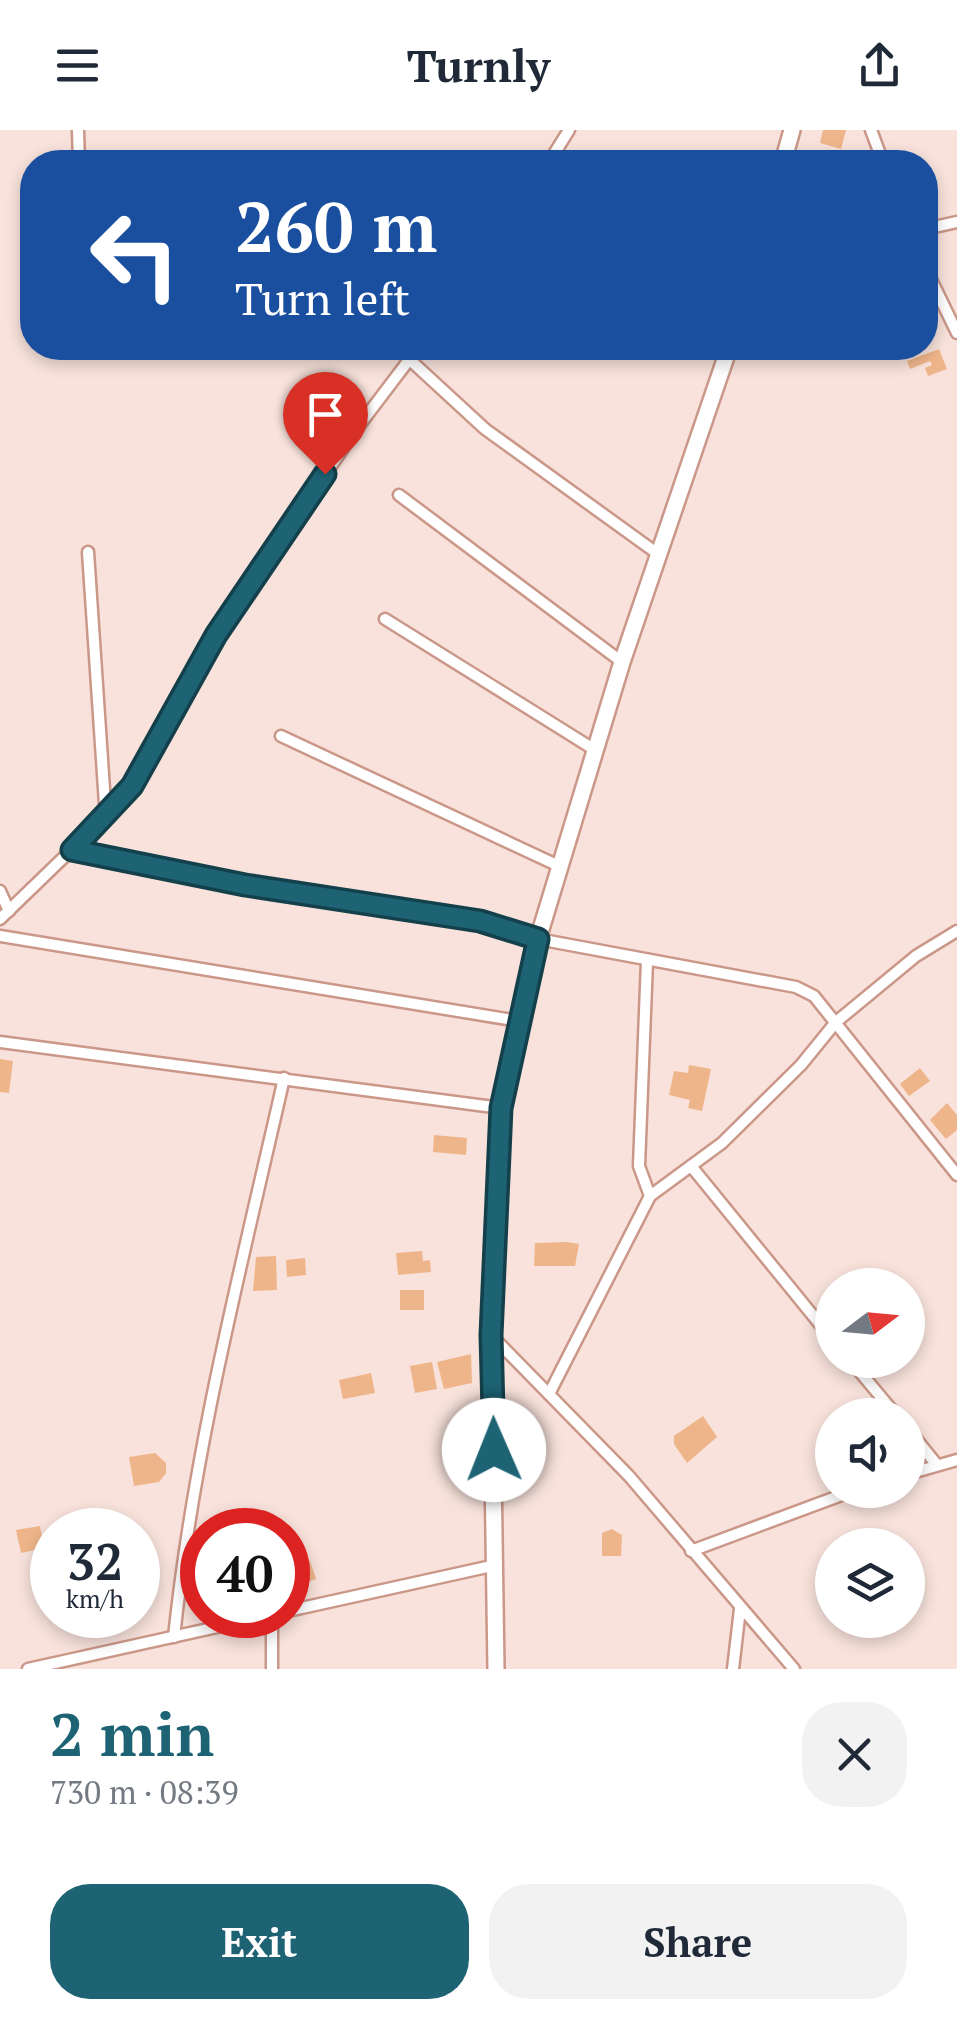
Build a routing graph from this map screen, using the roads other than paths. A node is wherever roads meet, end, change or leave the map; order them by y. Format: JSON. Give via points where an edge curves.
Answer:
{"nodes":[{"id":1,"x":938,"y":293,"type":"edge"},
{"id":2,"x":957,"y":333,"type":"edge"},
{"id":3,"x":407,"y":360,"type":"edge"},
{"id":4,"x":409,"y":360,"type":"edge"},
{"id":5,"x":725,"y":360,"type":"edge"},
{"id":6,"x":400,"y":496,"type":"dead end"},
{"id":7,"x":88,"y":552,"type":"dead end"},
{"id":8,"x":658,"y":554,"type":"junction"},
{"id":9,"x":385,"y":618,"type":"dead end"},
{"id":10,"x":622,"y":662,"type":"junction"},
{"id":11,"x":281,"y":736,"type":"dead end"},
{"id":12,"x":595,"y":750,"type":"junction"},
{"id":13,"x":106,"y":819,"type":"junction"},
{"id":14,"x":72,"y":850,"type":"junction"},
{"id":15,"x":562,"y":867,"type":"junction"},
{"id":16,"x":0,"y":890,"type":"edge"},
{"id":17,"x":4,"y":915,"type":"edge"},
{"id":18,"x":957,"y":932,"type":"edge"},
{"id":19,"x":0,"y":936,"type":"edge"},
{"id":20,"x":538,"y":939,"type":"junction"},
{"id":21,"x":647,"y":960,"type":"junction"},
{"id":22,"x":519,"y":1021,"type":"junction"},
{"id":23,"x":836,"y":1022,"type":"junction"},
{"id":24,"x":0,"y":1042,"type":"edge"},
{"id":25,"x":284,"y":1078,"type":"junction"},
{"id":26,"x":501,"y":1108,"type":"junction"},
{"id":27,"x":691,"y":1166,"type":"junction"},
{"id":28,"x":957,"y":1174,"type":"edge"},
{"id":29,"x":650,"y":1196,"type":"junction"},
{"id":30,"x":815,"y":1317,"type":"edge"},
{"id":31,"x":491,"y":1335,"type":"junction"},
{"id":32,"x":865,"y":1378,"type":"edge"},
{"id":33,"x":548,"y":1394,"type":"junction"},
{"id":34,"x":882,"y":1398,"type":"edge"},
{"id":35,"x":925,"y":1451,"type":"edge"},
{"id":36,"x":957,"y":1460,"type":"edge"},
{"id":37,"x":937,"y":1465,"type":"junction"},
{"id":38,"x":925,"y":1469,"type":"edge"},
{"id":39,"x":815,"y":1505,"type":"edge"},
{"id":40,"x":690,"y":1551,"type":"junction"},
{"id":41,"x":498,"y":1564,"type":"junction"},
{"id":42,"x":310,"y":1606,"type":"edge"},
{"id":43,"x":740,"y":1609,"type":"junction"},
{"id":44,"x":180,"y":1636,"type":"edge"},
{"id":45,"x":174,"y":1637,"type":"junction"},
{"id":46,"x":271,"y":1638,"type":"edge"},
{"id":47,"x":28,"y":1669,"type":"edge"},
{"id":48,"x":272,"y":1669,"type":"edge"},
{"id":49,"x":496,"y":1669,"type":"edge"},
{"id":50,"x":733,"y":1669,"type":"edge"},
{"id":51,"x":794,"y":1669,"type":"edge"}],
"edges":[{"from":1,"to":2,"type":"street"},
{"from":3,"to":13,"type":"street","via":[[216,635],[132,786]]},
{"from":4,"to":8,"type":"street","via":[[498,440]]},
{"from":5,"to":8,"type":"street"},
{"from":6,"to":10,"type":"street"},
{"from":7,"to":13,"type":"street"},
{"from":8,"to":10,"type":"street"},
{"from":9,"to":12,"type":"street"},
{"from":10,"to":12,"type":"street"},
{"from":11,"to":15,"type":"street"},
{"from":12,"to":15,"type":"street"},
{"from":13,"to":14,"type":"street"},
{"from":14,"to":17,"type":"street"},
{"from":14,"to":20,"type":"street","via":[[480,921]]},
{"from":15,"to":20,"type":"street"},
{"from":16,"to":17,"type":"street"},
{"from":18,"to":23,"type":"street","via":[[916,956]]},
{"from":19,"to":22,"type":"street"},
{"from":20,"to":21,"type":"street"},
{"from":20,"to":22,"type":"street"},
{"from":21,"to":23,"type":"street","via":[[796,987],[814,996]]},
{"from":21,"to":29,"type":"street","via":[[640,1166]]},
{"from":22,"to":26,"type":"street"},
{"from":23,"to":27,"type":"street","via":[[765,1102]]},
{"from":23,"to":28,"type":"street"},
{"from":24,"to":25,"type":"street"},
{"from":25,"to":26,"type":"street"},
{"from":25,"to":45,"type":"street","via":[[195,1470]]},
{"from":26,"to":31,"type":"street"},
{"from":27,"to":29,"type":"street"},
{"from":27,"to":30,"type":"street"},
{"from":29,"to":33,"type":"street"},
{"from":31,"to":33,"type":"street"},
{"from":31,"to":41,"type":"street"},
{"from":32,"to":34,"type":"street"},
{"from":33,"to":40,"type":"street","via":[[629,1476]]},
{"from":35,"to":37,"type":"street"},
{"from":36,"to":37,"type":"street"},
{"from":37,"to":38,"type":"street"},
{"from":39,"to":40,"type":"street"},
{"from":40,"to":43,"type":"street"},
{"from":41,"to":42,"type":"street"},
{"from":41,"to":49,"type":"street"},
{"from":43,"to":50,"type":"street"},
{"from":43,"to":51,"type":"street"},
{"from":44,"to":45,"type":"street"},
{"from":45,"to":47,"type":"street"},
{"from":46,"to":48,"type":"street"}]}
